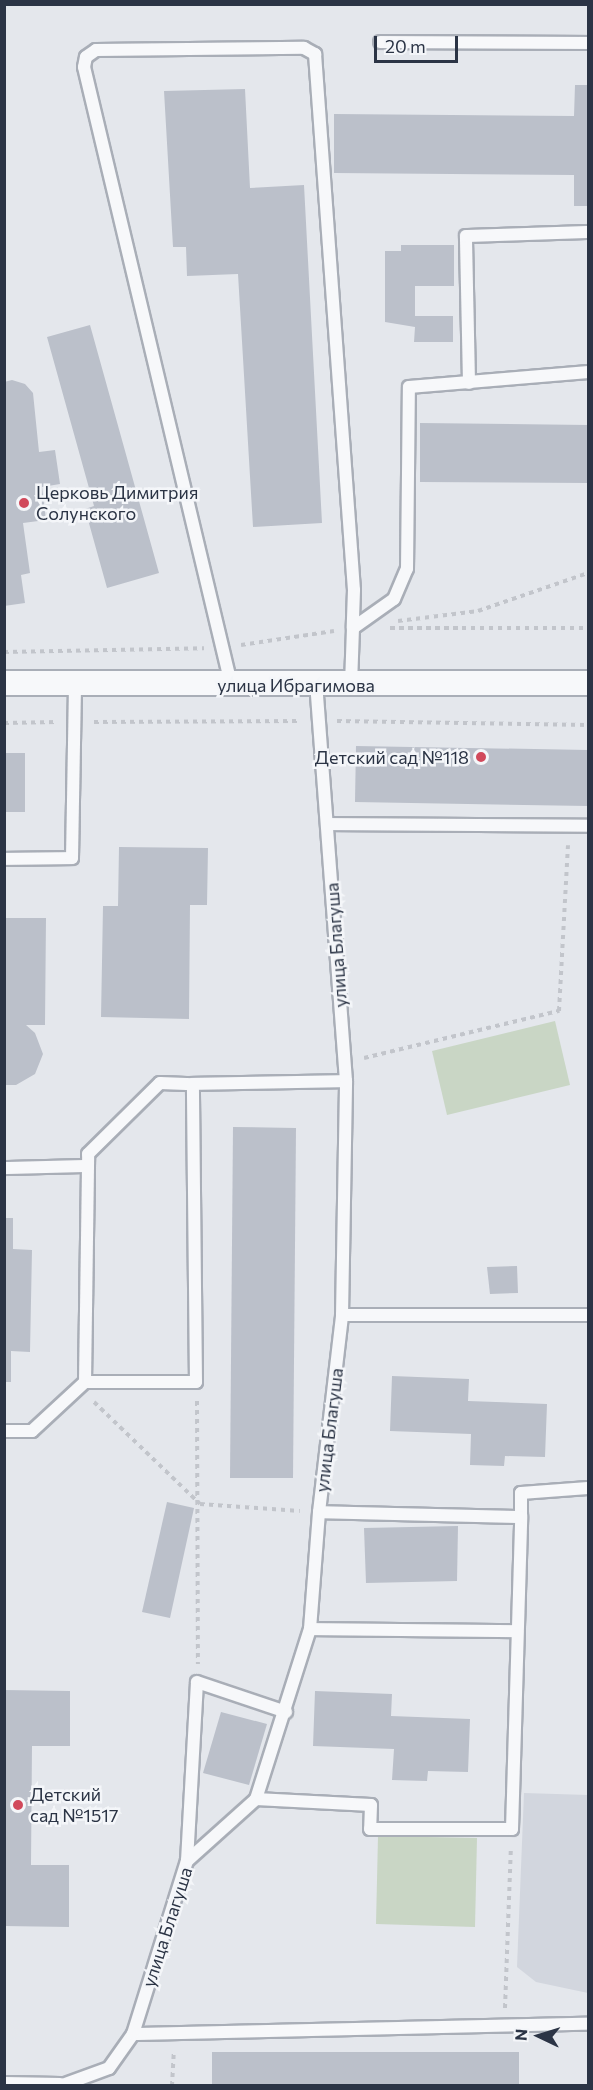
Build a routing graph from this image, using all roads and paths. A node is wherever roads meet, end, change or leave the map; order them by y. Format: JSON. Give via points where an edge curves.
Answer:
{"nodes":[{"id":1,"x":380,"y":42,"type":"dead end"},
{"id":2,"x":588,"y":43,"type":"edge"},
{"id":3,"x":588,"y":232,"type":"edge"},
{"id":4,"x":588,"y":372,"type":"edge"},
{"id":5,"x":469,"y":383,"type":"junction"},
{"id":6,"x":588,"y":573,"type":"edge"},
{"id":7,"x":353,"y":628,"type":"junction"},
{"id":8,"x":588,"y":628,"type":"edge"},
{"id":9,"x":222,"y":648,"type":"junction"},
{"id":10,"x":4,"y":652,"type":"edge"},
{"id":11,"x":4,"y":683,"type":"edge"},
{"id":12,"x":75,"y":683,"type":"junction"},
{"id":13,"x":588,"y":683,"type":"edge"},
{"id":14,"x":231,"y":684,"type":"junction"},
{"id":15,"x":316,"y":685,"type":"junction"},
{"id":16,"x":351,"y":685,"type":"junction"},
{"id":17,"x":327,"y":824,"type":"junction"},
{"id":18,"x":569,"y":826,"type":"junction"},
{"id":19,"x":588,"y":826,"type":"edge"},
{"id":20,"x":4,"y":859,"type":"edge"},
{"id":21,"x":344,"y":1063,"type":"junction"},
{"id":22,"x":346,"y":1081,"type":"junction"},
{"id":23,"x":193,"y":1084,"type":"junction"},
{"id":24,"x":88,"y":1166,"type":"junction"},
{"id":25,"x":4,"y":1168,"type":"edge"},
{"id":26,"x":342,"y":1315,"type":"junction"},
{"id":27,"x":588,"y":1315,"type":"edge"},
{"id":28,"x":196,"y":1383,"type":"junction"},
{"id":29,"x":82,"y":1385,"type":"junction"},
{"id":30,"x":4,"y":1431,"type":"edge"},
{"id":31,"x":588,"y":1488,"type":"edge"},
{"id":32,"x":200,"y":1504,"type":"junction"},
{"id":33,"x":319,"y":1512,"type":"junction"},
{"id":34,"x":521,"y":1517,"type":"junction"},
{"id":35,"x":310,"y":1629,"type":"junction"},
{"id":36,"x":516,"y":1631,"type":"junction"},
{"id":37,"x":197,"y":1682,"type":"junction"},
{"id":38,"x":285,"y":1712,"type":"junction"},
{"id":39,"x":256,"y":1800,"type":"junction"},
{"id":40,"x":512,"y":1829,"type":"junction"},
{"id":41,"x":187,"y":1861,"type":"junction"},
{"id":42,"x":588,"y":2024,"type":"edge"},
{"id":43,"x":504,"y":2025,"type":"junction"},
{"id":44,"x":175,"y":2033,"type":"junction"},
{"id":45,"x":133,"y":2034,"type":"junction"},
{"id":46,"x":4,"y":2083,"type":"edge"},
{"id":47,"x":60,"y":2085,"type":"edge"},
{"id":48,"x":172,"y":2085,"type":"edge"}],
"edges":[{"from":1,"to":2,"type":"lane"},
{"from":3,"to":5,"type":"lane","via":[[466,236]]},
{"from":4,"to":5,"type":"lane"},
{"from":5,"to":7,"type":"lane","via":[[410,387],[407,569],[394,599]]},
{"from":6,"to":7,"type":"path","via":[[478,610]]},
{"from":7,"to":8,"type":"path"},
{"from":7,"to":9,"type":"path"},
{"from":7,"to":9,"type":"lane","via":[[354,590],[315,54],[304,48],[96,50],[86,57],[84,67]]},
{"from":7,"to":16,"type":"lane"},
{"from":9,"to":10,"type":"path"},
{"from":9,"to":14,"type":"lane"},
{"from":11,"to":12,"type":"street","name":"улица Ибрагимова"},
{"from":12,"to":14,"type":"street","name":"улица Ибрагимова"},
{"from":12,"to":20,"type":"lane","via":[[72,858]]},
{"from":13,"to":16,"type":"street","name":"улица Ибрагимова"},
{"from":14,"to":15,"type":"street","name":"улица Ибрагимова"},
{"from":15,"to":16,"type":"street","name":"улица Ибрагимова"},
{"from":15,"to":17,"type":"lane","name":"улица Благуша"},
{"from":17,"to":18,"type":"lane"},
{"from":17,"to":21,"type":"lane","name":"улица Благуша"},
{"from":18,"to":19,"type":"lane"},
{"from":18,"to":21,"type":"path","via":[[559,1011]]},
{"from":21,"to":22,"type":"lane","name":"улица Благуша"},
{"from":22,"to":23,"type":"lane"},
{"from":22,"to":26,"type":"lane","name":"улица Благуша"},
{"from":23,"to":24,"type":"lane","via":[[160,1083],[88,1154]]},
{"from":23,"to":28,"type":"lane"},
{"from":24,"to":25,"type":"lane"},
{"from":24,"to":29,"type":"lane"},
{"from":26,"to":27,"type":"lane"},
{"from":26,"to":33,"type":"lane","name":"улица Благуша"},
{"from":28,"to":29,"type":"lane"},
{"from":28,"to":32,"type":"path"},
{"from":29,"to":30,"type":"lane","via":[[32,1431]]},
{"from":29,"to":32,"type":"path"},
{"from":31,"to":34,"type":"lane","via":[[521,1493]]},
{"from":32,"to":33,"type":"path"},
{"from":32,"to":37,"type":"path"},
{"from":33,"to":34,"type":"lane"},
{"from":33,"to":35,"type":"lane","name":"улица Благуша"},
{"from":34,"to":36,"type":"lane"},
{"from":35,"to":36,"type":"lane"},
{"from":35,"to":38,"type":"lane","name":"улица Благуша"},
{"from":36,"to":40,"type":"lane"},
{"from":37,"to":38,"type":"lane"},
{"from":37,"to":41,"type":"lane"},
{"from":38,"to":39,"type":"lane","name":"улица Благуша"},
{"from":39,"to":40,"type":"lane","via":[[371,1805],[370,1829]]},
{"from":39,"to":41,"type":"lane","name":"улица Благуша"},
{"from":40,"to":43,"type":"path"},
{"from":41,"to":45,"type":"lane","name":"улица Благуша"},
{"from":42,"to":43,"type":"lane"},
{"from":43,"to":44,"type":"lane"},
{"from":44,"to":45,"type":"lane"},
{"from":44,"to":48,"type":"path"},
{"from":45,"to":47,"type":"lane","name":"улица Благуша","via":[[109,2068]]},
{"from":46,"to":47,"type":"lane","name":"улица Благуша"}]}
